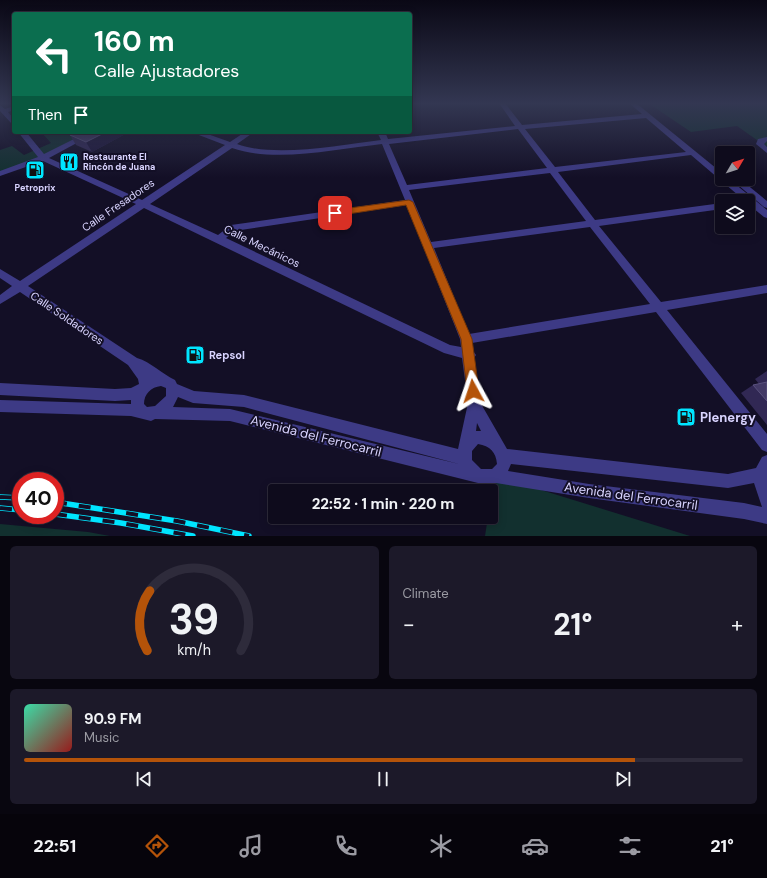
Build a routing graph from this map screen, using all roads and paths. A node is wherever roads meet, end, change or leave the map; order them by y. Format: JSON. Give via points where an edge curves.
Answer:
{"nodes":[{"id":1,"x":512,"y":128,"type":"edge"},
{"id":2,"x":522,"y":128,"type":"edge"},
{"id":3,"x":663,"y":128,"type":"edge"},
{"id":4,"x":673,"y":128,"type":"edge"},
{"id":5,"x":24,"y":134,"type":"edge"},
{"id":6,"x":89,"y":134,"type":"edge"},
{"id":7,"x":201,"y":134,"type":"edge"},
{"id":8,"x":247,"y":134,"type":"edge"},
{"id":9,"x":382,"y":134,"type":"edge"},
{"id":10,"x":767,"y":139,"type":"edge"},
{"id":11,"x":386,"y":143,"type":"junction"},
{"id":12,"x":231,"y":145,"type":"junction"},
{"id":13,"x":767,"y":151,"type":"edge"},
{"id":14,"x":693,"y":153,"type":"junction"},
{"id":15,"x":43,"y":158,"type":"junction"},
{"id":16,"x":715,"y":162,"type":"edge"},
{"id":17,"x":554,"y":171,"type":"junction"},
{"id":18,"x":715,"y":171,"type":"edge"},
{"id":19,"x":0,"y":174,"type":"edge"},
{"id":20,"x":732,"y":186,"type":"edge"},
{"id":21,"x":744,"y":186,"type":"edge"},
{"id":22,"x":403,"y":188,"type":"junction"},
{"id":23,"x":741,"y":194,"type":"edge"},
{"id":24,"x":409,"y":202,"type":"junction"},
{"id":25,"x":765,"y":202,"type":"edge"},
{"id":26,"x":142,"y":203,"type":"junction"},
{"id":27,"x":755,"y":206,"type":"edge"},
{"id":28,"x":715,"y":207,"type":"edge"},
{"id":29,"x":767,"y":214,"type":"edge"},
{"id":30,"x":593,"y":224,"type":"junction"},
{"id":31,"x":219,"y":239,"type":"junction"},
{"id":32,"x":427,"y":246,"type":"junction"},
{"id":33,"x":0,"y":273,"type":"edge"},
{"id":34,"x":20,"y":286,"type":"junction"},
{"id":35,"x":767,"y":288,"type":"edge"},
{"id":36,"x":0,"y":300,"type":"edge"},
{"id":37,"x":659,"y":307,"type":"junction"},
{"id":38,"x":466,"y":339,"type":"junction"},
{"id":39,"x":470,"y":355,"type":"junction"},
{"id":40,"x":134,"y":362,"type":"junction"},
{"id":41,"x":168,"y":384,"type":"junction"},
{"id":42,"x":143,"y":388,"type":"junction"},
{"id":43,"x":0,"y":389,"type":"edge"},
{"id":44,"x":474,"y":403,"type":"junction"},
{"id":45,"x":0,"y":406,"type":"edge"},
{"id":46,"x":148,"y":413,"type":"junction"},
{"id":47,"x":495,"y":442,"type":"junction"},
{"id":48,"x":467,"y":444,"type":"junction"},
{"id":49,"x":767,"y":445,"type":"edge"},
{"id":50,"x":503,"y":456,"type":"junction"},
{"id":51,"x":464,"y":458,"type":"junction"},
{"id":52,"x":764,"y":468,"type":"edge"},
{"id":53,"x":476,"y":475,"type":"junction"},
{"id":54,"x":496,"y":476,"type":"junction"},
{"id":55,"x":767,"y":502,"type":"edge"},
{"id":56,"x":767,"y":516,"type":"edge"}],
"edges":[{"from":1,"to":11,"type":"street"},
{"from":2,"to":17,"type":"street"},
{"from":3,"to":14,"type":"street"},
{"from":4,"to":16,"type":"street"},
{"from":5,"to":15,"type":"street"},
{"from":6,"to":15,"type":"street"},
{"from":7,"to":12,"type":"street"},
{"from":8,"to":12,"type":"street","name":"Calle Fresadores"},
{"from":9,"to":11,"type":"street"},
{"from":10,"to":13,"type":"street","via":[[760,144]]},
{"from":11,"to":12,"type":"street","via":[[264,153]]},
{"from":11,"to":22,"type":"street"},
{"from":12,"to":26,"type":"street","name":"Calle Fresadores"},
{"from":14,"to":17,"type":"street"},
{"from":14,"to":18,"type":"street"},
{"from":15,"to":19,"type":"street"},
{"from":15,"to":26,"type":"street","name":"Calle Mecánicos"},
{"from":17,"to":22,"type":"street"},
{"from":17,"to":30,"type":"street"},
{"from":20,"to":23,"type":"street"},
{"from":21,"to":25,"type":"street"},
{"from":22,"to":24,"type":"street"},
{"from":24,"to":31,"type":"street","via":[[231,228]]},
{"from":24,"to":32,"type":"street"},
{"from":26,"to":31,"type":"street","name":"Calle Mecánicos"},
{"from":26,"to":34,"type":"street","name":"Calle Fresadores"},
{"from":27,"to":29,"type":"street"},
{"from":28,"to":30,"type":"street"},
{"from":30,"to":32,"type":"street"},
{"from":30,"to":37,"type":"street"},
{"from":31,"to":39,"type":"street","name":"Calle Mecánicos","via":[[448,349]]},
{"from":32,"to":38,"type":"street"},
{"from":33,"to":34,"type":"street","name":"Calle Soldadores"},
{"from":34,"to":36,"type":"street","name":"Calle Fresadores"},
{"from":34,"to":40,"type":"street","name":"Calle Soldadores"},
{"from":35,"to":37,"type":"street"},
{"from":37,"to":38,"type":"street"},
{"from":37,"to":49,"type":"street"},
{"from":38,"to":39,"type":"street"},
{"from":39,"to":44,"type":"street"},
{"from":40,"to":41,"type":"street","name":"Calle Soldadores","via":[[141,364]]},
{"from":40,"to":42,"type":"street","name":"Calle Soldadores","via":[[144,377]]},
{"from":41,"to":42,"type":"street"},
{"from":41,"to":46,"type":"street","via":[[173,397],[170,403],[160,411]]},
{"from":41,"to":51,"type":"street","name":"Avenida del Ferrocarril","via":[[193,397],[244,401]]},
{"from":42,"to":43,"type":"street","via":[[131,394],[115,395]]},
{"from":42,"to":46,"type":"street","via":[[138,396],[137,406]]},
{"from":44,"to":47,"type":"street"},
{"from":44,"to":48,"type":"street"},
{"from":45,"to":46,"type":"street","name":"Avenida del Ferrocarril","via":[[131,410]]},
{"from":46,"to":53,"type":"street","name":"Avenida del Ferrocarril","via":[[230,415]]},
{"from":47,"to":48,"type":"street","via":[[483,437]]},
{"from":47,"to":50,"type":"street"},
{"from":48,"to":51,"type":"street"},
{"from":50,"to":52,"type":"street","name":"Avenida del Ferrocarril","via":[[728,481]]},
{"from":50,"to":54,"type":"street","via":[[503,468]]},
{"from":51,"to":53,"type":"street","via":[[470,471]]},
{"from":52,"to":55,"type":"street","name":"Avenida del Ferrocarril","via":[[761,487]]},
{"from":53,"to":54,"type":"street","via":[[483,478]]},
{"from":54,"to":56,"type":"street","name":"Avenida del Ferrocarril"}]}
